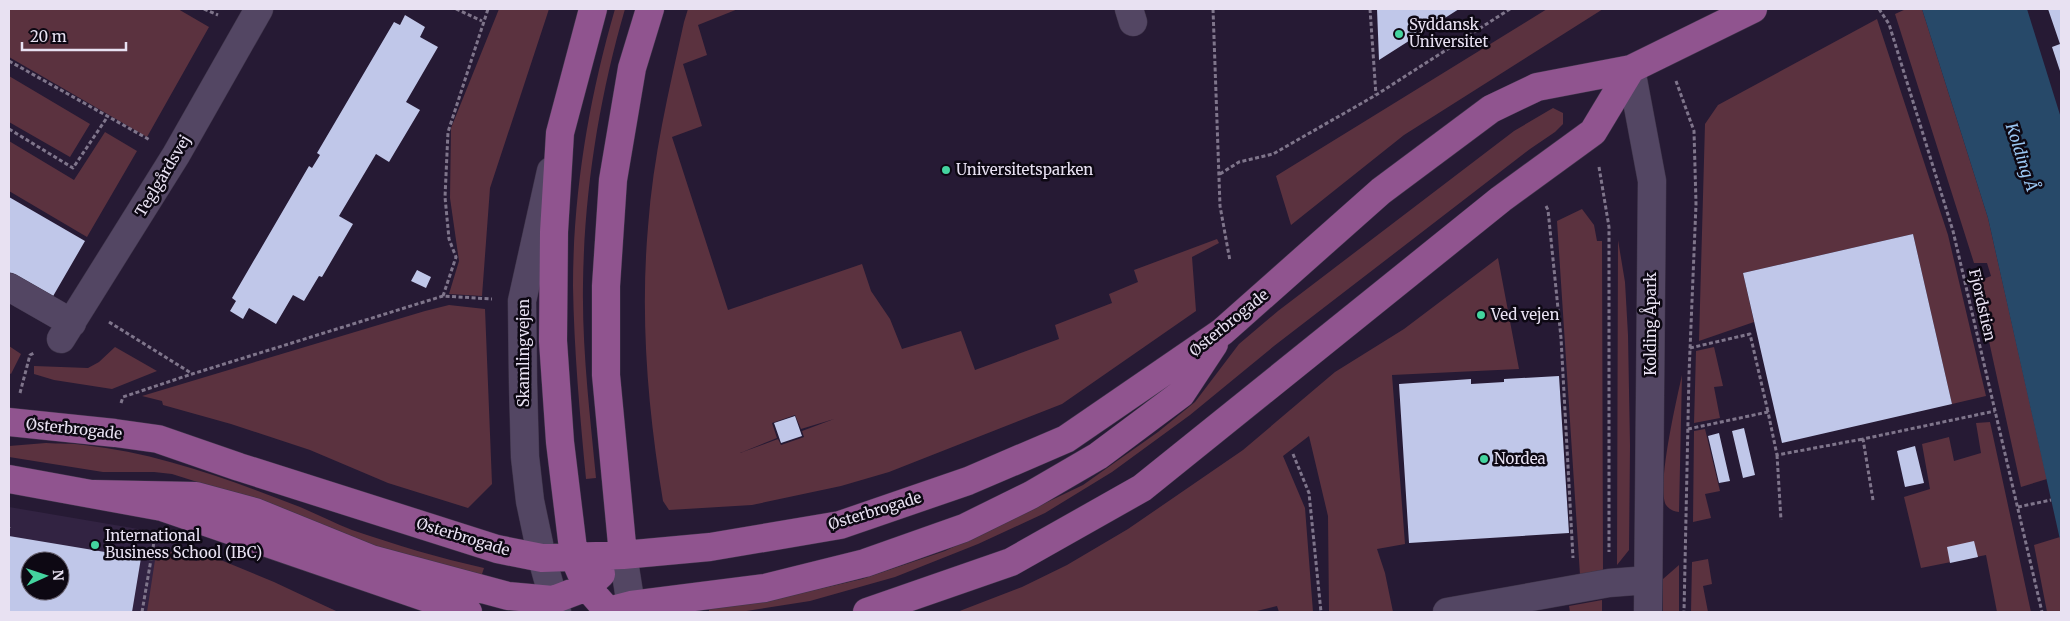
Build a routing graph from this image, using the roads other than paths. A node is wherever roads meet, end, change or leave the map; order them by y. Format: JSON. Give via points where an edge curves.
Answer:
{"nodes":[{"id":1,"x":259,"y":9,"type":"edge"},
{"id":2,"x":593,"y":9,"type":"edge"},
{"id":3,"x":650,"y":9,"type":"edge"},
{"id":4,"x":1753,"y":9,"type":"edge"},
{"id":5,"x":1631,"y":69,"type":"junction"},
{"id":6,"x":560,"y":133,"type":"junction"},
{"id":7,"x":9,"y":287,"type":"edge"},
{"id":8,"x":1222,"y":332,"type":"junction"},
{"id":9,"x":10,"y":422,"type":"edge"},
{"id":10,"x":9,"y":479,"type":"edge"},
{"id":11,"x":94,"y":494,"type":"junction"},
{"id":12,"x":623,"y":555,"type":"junction"},
{"id":13,"x":574,"y":557,"type":"junction"},
{"id":14,"x":542,"y":558,"type":"junction"},
{"id":15,"x":1648,"y":580,"type":"junction"},
{"id":16,"x":587,"y":587,"type":"junction"},
{"id":17,"x":555,"y":606,"type":"edge"},
{"id":18,"x":617,"y":610,"type":"edge"},
{"id":19,"x":468,"y":612,"type":"edge"},
{"id":20,"x":867,"y":612,"type":"edge"},
{"id":21,"x":1447,"y":612,"type":"edge"},
{"id":22,"x":1648,"y":612,"type":"edge"}],
"edges":[{"from":1,"to":7,"type":"street","name":"Teglgårdsvej","via":[[176,155],[72,322]]},
{"from":2,"to":6,"type":"main road","name":"Skamlingvejen"},
{"from":3,"to":12,"type":"main road","via":[[632,68],[613,180],[606,286],[606,375]]},
{"from":4,"to":5,"type":"main road","name":"Østerbrogade"},
{"from":5,"to":8,"type":"main road","name":"Østerbrogade","via":[[1537,87],[1491,109],[1381,191]]},
{"from":5,"to":15,"type":"street","name":"Kolding Åpark","via":[[1652,181]]},
{"from":5,"to":20,"type":"main road","via":[[1593,132],[1501,198],[1142,488],[1011,562]]},
{"from":6,"to":13,"type":"main road","via":[[554,232],[553,341],[560,442]]},
{"from":6,"to":14,"type":"street","name":"Skamlingvejen","via":[[522,301],[525,457]]},
{"from":8,"to":12,"type":"main road","name":"Østerbrogade","via":[[1066,439],[968,481],[840,525],[710,547]]},
{"from":8,"to":18,"type":"main road","via":[[1181,394],[1098,456],[1031,495],[964,528],[865,563],[764,588]]},
{"from":9,"to":14,"type":"main road","name":"Østerbrogade","via":[[158,439],[497,549]]},
{"from":10,"to":11,"type":"main road"},
{"from":11,"to":17,"type":"main road","via":[[196,496],[255,512],[371,559]]},
{"from":11,"to":19,"type":"main road","via":[[162,507]]},
{"from":12,"to":13,"type":"main road","name":"Østerbrogade"},
{"from":12,"to":16,"type":"main road"},
{"from":12,"to":18,"type":"street"},
{"from":13,"to":14,"type":"main road","name":"Østerbrogade"},
{"from":13,"to":16,"type":"main road"},
{"from":14,"to":17,"type":"street","name":"Skamlingvejen"},
{"from":15,"to":21,"type":"street","via":[[1610,583]]},
{"from":15,"to":22,"type":"street","name":"Kolding Åpark"},
{"from":16,"to":17,"type":"main road"},
{"from":16,"to":18,"type":"main road"}]}
